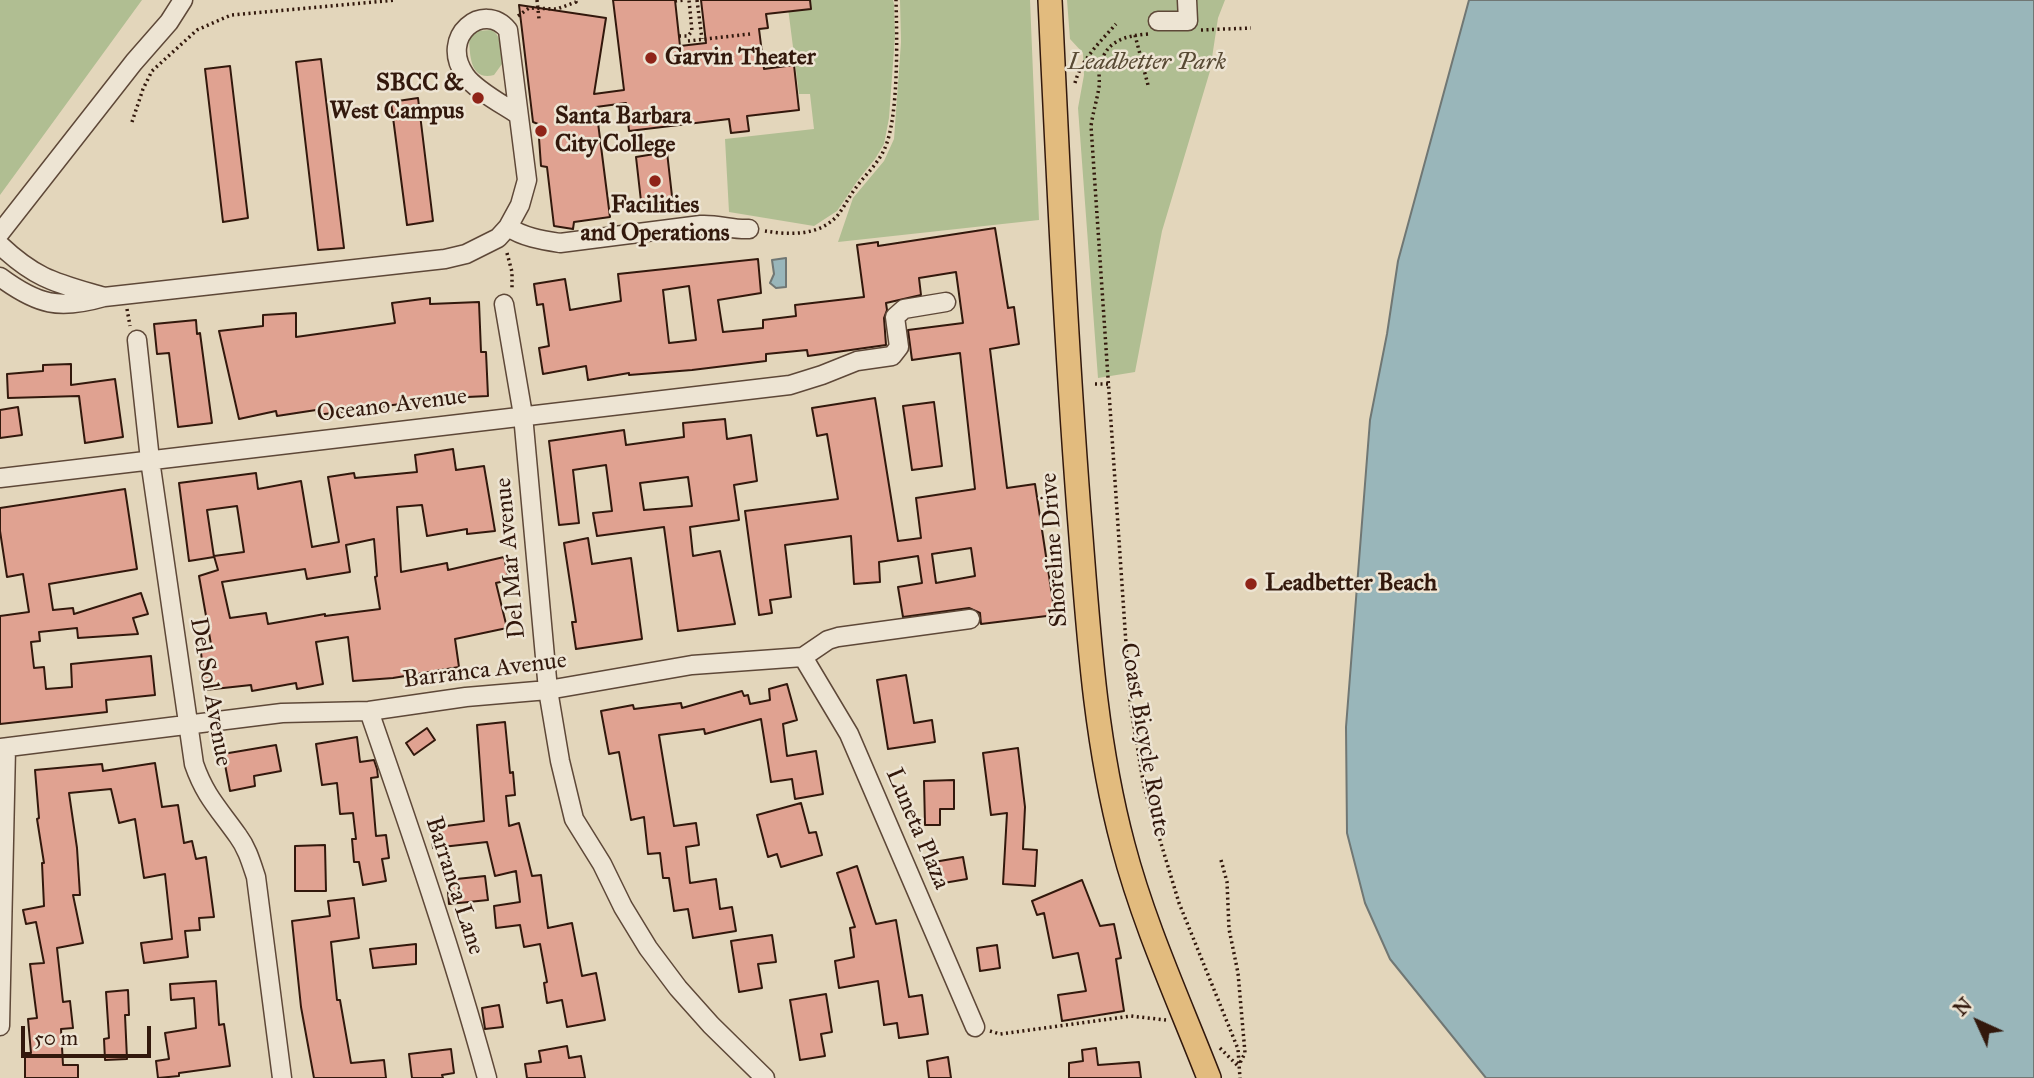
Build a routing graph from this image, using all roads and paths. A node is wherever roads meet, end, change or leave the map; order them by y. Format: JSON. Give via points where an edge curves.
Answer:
{"nodes":[{"id":1,"x":183,"y":0,"type":"edge"},
{"id":2,"x":396,"y":0,"type":"edge"},
{"id":3,"x":537,"y":0,"type":"edge"},
{"id":4,"x":575,"y":0,"type":"edge"},
{"id":5,"x":685,"y":0,"type":"edge"},
{"id":6,"x":697,"y":0,"type":"edge"},
{"id":7,"x":896,"y":0,"type":"edge"},
{"id":8,"x":1050,"y":0,"type":"edge"},
{"id":9,"x":1187,"y":0,"type":"edge"},
{"id":10,"x":675,"y":1,"type":"edge"},
{"id":11,"x":350,"y":3,"type":"edge"},
{"id":12,"x":538,"y":10,"type":"junction"},
{"id":13,"x":517,"y":17,"type":"dead end"},
{"id":14,"x":539,"y":19,"type":"dead end"},
{"id":15,"x":1116,"y":24,"type":"dead end"},
{"id":16,"x":1154,"y":28,"type":"joint"},
{"id":17,"x":1251,"y":28,"type":"dead end"},
{"id":18,"x":1191,"y":31,"type":"dead end"},
{"id":19,"x":750,"y":34,"type":"dead end"},
{"id":20,"x":1135,"y":35,"type":"junction"},
{"id":21,"x":679,"y":36,"type":"dead end"},
{"id":22,"x":702,"y":39,"type":"junction"},
{"id":23,"x":696,"y":44,"type":"dead end"},
{"id":24,"x":1147,"y":85,"type":"dead end"},
{"id":25,"x":1074,"y":86,"type":"dead end"},
{"id":26,"x":517,"y":114,"type":"junction"},
{"id":27,"x":132,"y":122,"type":"dead end"},
{"id":28,"x":750,"y":229,"type":"joint"},
{"id":29,"x":0,"y":233,"type":"edge"},
{"id":30,"x":503,"y":233,"type":"junction"},
{"id":31,"x":0,"y":245,"type":"edge"},
{"id":32,"x":0,"y":277,"type":"edge"},
{"id":33,"x":104,"y":297,"type":"junction"},
{"id":34,"x":946,"y":302,"type":"dead end"},
{"id":35,"x":504,"y":303,"type":"joint"},
{"id":36,"x":137,"y":340,"type":"dead end"},
{"id":37,"x":1095,"y":384,"type":"dead end"},
{"id":38,"x":1110,"y":384,"type":"junction"},
{"id":39,"x":523,"y":415,"type":"junction"},
{"id":40,"x":150,"y":460,"type":"junction"},
{"id":41,"x":0,"y":478,"type":"edge"},
{"id":42,"x":970,"y":619,"type":"dead end"},
{"id":43,"x":803,"y":657,"type":"junction"},
{"id":44,"x":548,"y":690,"type":"junction"},
{"id":45,"x":369,"y":711,"type":"junction"},
{"id":46,"x":187,"y":727,"type":"junction"},
{"id":47,"x":3,"y":748,"type":"edge"},
{"id":48,"x":1222,"y":860,"type":"dead end"},
{"id":49,"x":1188,"y":1025,"type":"junction"},
{"id":50,"x":0,"y":1026,"type":"edge"},
{"id":51,"x":975,"y":1027,"type":"joint"},
{"id":52,"x":1215,"y":1043,"type":"dead end"},
{"id":53,"x":1238,"y":1066,"type":"junction"},
{"id":54,"x":282,"y":1078,"type":"edge"},
{"id":55,"x":487,"y":1078,"type":"edge"},
{"id":56,"x":765,"y":1078,"type":"edge"},
{"id":57,"x":1209,"y":1078,"type":"edge"},
{"id":58,"x":1240,"y":1078,"type":"edge"}],
"edges":[{"from":1,"to":29,"type":"street"},
{"from":2,"to":11,"type":"path"},
{"from":3,"to":12,"type":"path"},
{"from":4,"to":12,"type":"path","via":[[557,9]]},
{"from":5,"to":10,"type":"path","bridge":true},
{"from":5,"to":21,"type":"path","via":[[692,31]]},
{"from":6,"to":22,"type":"path"},
{"from":7,"to":28,"type":"path","via":[[892,114],[880,157],[838,214],[823,226],[795,234]]},
{"from":8,"to":49,"type":"main road","name":"Shoreline Drive","via":[[1088,643],[1122,845]]},
{"from":9,"to":16,"type":"street","via":[[1188,20]]},
{"from":11,"to":27,"type":"path","via":[[231,15],[197,30],[152,71]]},
{"from":12,"to":13,"type":"path","via":[[526,9]]},
{"from":12,"to":14,"type":"path"},
{"from":15,"to":25,"type":"path","via":[[1087,58]]},
{"from":16,"to":20,"type":"path"},
{"from":17,"to":18,"type":"path"},
{"from":19,"to":22,"type":"path"},
{"from":20,"to":24,"type":"path"},
{"from":20,"to":38,"type":"path","via":[[1110,45],[1100,65],[1091,126]]},
{"from":22,"to":23,"type":"path","via":[[688,41]]},
{"from":26,"to":26,"type":"street","via":[[508,30],[492,13],[472,16],[458,37],[461,69]]},
{"from":26,"to":30,"type":"street","via":[[527,180],[520,205]]},
{"from":28,"to":30,"type":"street","via":[[701,225],[560,243]]},
{"from":30,"to":33,"type":"street","via":[[476,250],[445,259]]},
{"from":30,"to":35,"type":"path","via":[[513,287]]},
{"from":31,"to":33,"type":"street","via":[[48,281]]},
{"from":32,"to":33,"type":"street","via":[[50,303],[71,305]]},
{"from":34,"to":39,"type":"street","name":"Oceano Avenue","via":[[899,312],[895,317],[899,347],[892,356],[857,361],[790,385]]},
{"from":35,"to":39,"type":"street","name":"Del Mar Avenue"},
{"from":36,"to":40,"type":"street","name":"Del Sol Avenue"},
{"from":37,"to":38,"type":"path"},
{"from":38,"to":53,"type":"path","via":[[1130,703],[1144,787],[1179,903],[1238,1049]]},
{"from":39,"to":40,"type":"street","name":"Oceano Avenue"},
{"from":39,"to":44,"type":"street","name":"Del Mar Avenue"},
{"from":40,"to":41,"type":"street","name":"Oceano Avenue"},
{"from":40,"to":46,"type":"street","name":"Del Sol Avenue"},
{"from":42,"to":43,"type":"street","name":"Barranca Avenue","via":[[838,637]]},
{"from":43,"to":44,"type":"street","name":"Barranca Avenue","via":[[692,665]]},
{"from":43,"to":51,"type":"street","name":"Luneta Plaza","via":[[849,734]]},
{"from":44,"to":45,"type":"street","name":"Barranca Avenue"},
{"from":44,"to":56,"type":"street","name":"Del Mar Avenue","via":[[574,819],[623,907],[678,988]]},
{"from":45,"to":46,"type":"street","name":"Barranca Avenue","via":[[282,713]]},
{"from":45,"to":55,"type":"street","name":"Barranca Lane","via":[[418,849]]},
{"from":46,"to":47,"type":"street","name":"Barranca Avenue"},
{"from":46,"to":54,"type":"street","name":"Del Sol Avenue","via":[[200,781],[248,852],[256,877]]},
{"from":47,"to":50,"type":"street"},
{"from":48,"to":53,"type":"path","via":[[1245,1053]]},
{"from":49,"to":51,"type":"path","via":[[1131,1016],[1000,1034]]},
{"from":49,"to":57,"type":"main road","name":"Shoreline Drive"},
{"from":52,"to":53,"type":"path"},
{"from":53,"to":58,"type":"path"}]}
